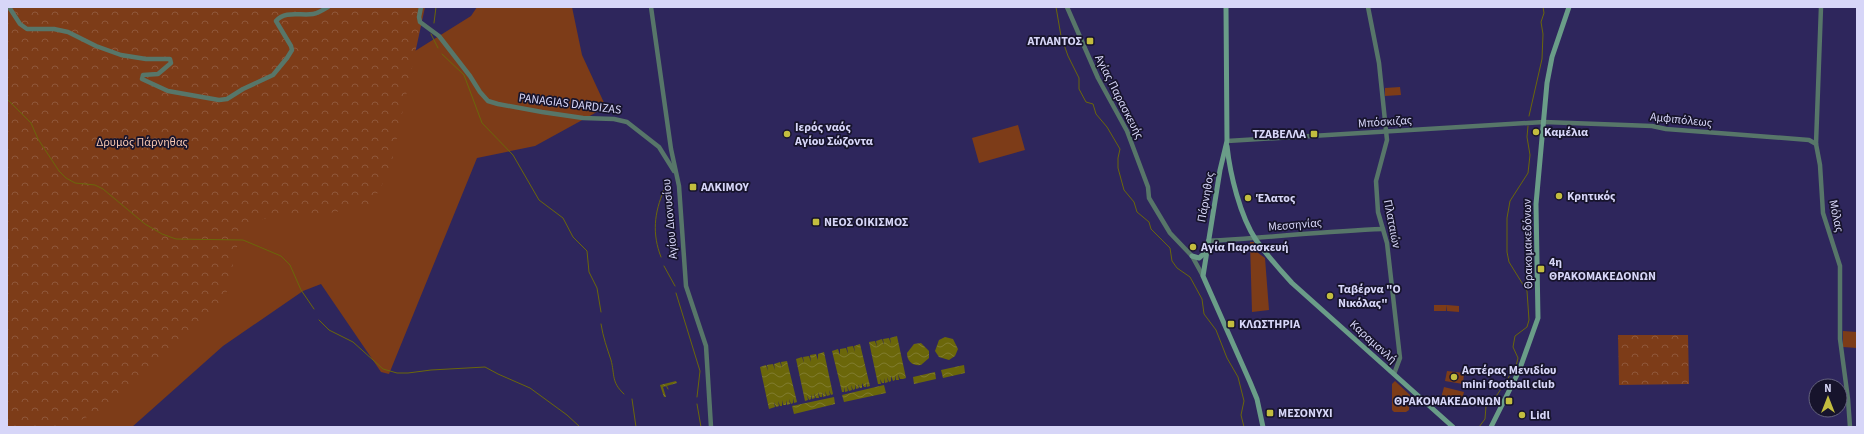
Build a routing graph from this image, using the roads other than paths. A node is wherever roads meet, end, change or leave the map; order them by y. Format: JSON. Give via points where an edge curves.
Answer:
{"nodes":[{"id":1,"x":9,"y":7,"type":"edge"},
{"id":2,"x":328,"y":7,"type":"edge"},
{"id":3,"x":421,"y":7,"type":"edge"},
{"id":4,"x":651,"y":7,"type":"edge"},
{"id":5,"x":1066,"y":7,"type":"edge"},
{"id":6,"x":1226,"y":7,"type":"edge"},
{"id":7,"x":1368,"y":7,"type":"edge"},
{"id":8,"x":1569,"y":7,"type":"edge"},
{"id":9,"x":1821,"y":7,"type":"edge"},
{"id":10,"x":1544,"y":122,"type":"junction"},
{"id":11,"x":1386,"y":132,"type":"junction"},
{"id":12,"x":1227,"y":141,"type":"junction"},
{"id":13,"x":1816,"y":144,"type":"junction"},
{"id":14,"x":671,"y":149,"type":"junction"},
{"id":15,"x":664,"y":154,"type":"junction"},
{"id":16,"x":676,"y":174,"type":"junction"},
{"id":17,"x":1383,"y":229,"type":"junction"},
{"id":18,"x":1255,"y":239,"type":"junction"},
{"id":19,"x":1208,"y":241,"type":"junction"},
{"id":20,"x":1207,"y":252,"type":"junction"},
{"id":21,"x":1192,"y":256,"type":"junction"},
{"id":22,"x":1203,"y":276,"type":"junction"},
{"id":23,"x":1394,"y":374,"type":"junction"},
{"id":24,"x":711,"y":427,"type":"edge"},
{"id":25,"x":1263,"y":427,"type":"edge"},
{"id":26,"x":1453,"y":427,"type":"edge"},
{"id":27,"x":1491,"y":427,"type":"edge"},
{"id":28,"x":1850,"y":427,"type":"edge"}],
"edges":[{"from":1,"to":2,"type":"street","via":[[20,24],[26,28],[68,32],[121,55],[146,60],[170,59],[171,63],[158,74],[143,75],[142,79],[168,91],[219,100],[227,99],[273,75],[287,58],[292,46],[276,23],[277,19],[282,16],[314,14]]},
{"from":3,"to":15,"type":"street","name":"PANAGIAS DARDIZAS","via":[[420,22],[440,36],[488,101],[542,112],[624,121],[652,141]]},
{"from":4,"to":14,"type":"street","name":"Αγίου Διονυσίου"},
{"from":5,"to":21,"type":"street","name":"Αγίας Παρασκευής","via":[[1098,78],[1127,131],[1148,187],[1149,198],[1170,233]]},
{"from":6,"to":12,"type":"main road","name":"Πάρνηθος"},
{"from":7,"to":11,"type":"street","name":"Πλαταιών","via":[[1379,63]]},
{"from":8,"to":10,"type":"main road","name":"Θρακομακεδόνων","via":[[1550,62]]},
{"from":9,"to":13,"type":"street","name":"Μόλας"},
{"from":10,"to":11,"type":"street","name":"Μπόσκιζας"},
{"from":10,"to":13,"type":"street","name":"Αμφιπόλεως","via":[[1652,126],[1680,131],[1809,140]]},
{"from":10,"to":27,"type":"main road","name":"Θρακομακεδόνων","via":[[1536,204],[1538,318],[1519,372]]},
{"from":11,"to":12,"type":"street","name":"Μπόσκιζας"},
{"from":11,"to":17,"type":"street","name":"Πλαταιών","via":[[1387,140],[1376,181],[1378,212]]},
{"from":12,"to":18,"type":"main road","name":"Καραμανλή","via":[[1235,189]]},
{"from":12,"to":19,"type":"main road","name":"Πάρνηθος"},
{"from":13,"to":28,"type":"street","name":"Μόλας","via":[[1826,224],[1840,266],[1840,338]]},
{"from":14,"to":15,"type":"street"},
{"from":14,"to":16,"type":"street","name":"Αγίου Διονυσίου"},
{"from":15,"to":16,"type":"street","name":"PANAGIAS DARDIZAS"},
{"from":16,"to":24,"type":"street","name":"Αγίου Διονυσίου","via":[[686,286],[706,346]]},
{"from":17,"to":18,"type":"street","name":"Μεσσηνίας"},
{"from":17,"to":23,"type":"street","name":"Πλαταιών","via":[[1387,243],[1400,358]]},
{"from":18,"to":19,"type":"street","name":"Μεσσηνίας"},
{"from":18,"to":23,"type":"main road","name":"Καραμανλή","via":[[1292,282]]},
{"from":19,"to":20,"type":"main road","name":"Πάρνηθος"},
{"from":20,"to":21,"type":"main road","via":[[1199,258]]},
{"from":20,"to":22,"type":"main road","name":"Πάρνηθος"},
{"from":21,"to":22,"type":"street","name":"Αγίας Παρασκευής"},
{"from":22,"to":25,"type":"main road","via":[[1257,399]]},
{"from":23,"to":26,"type":"main road","name":"Καραμανλή"}]}
